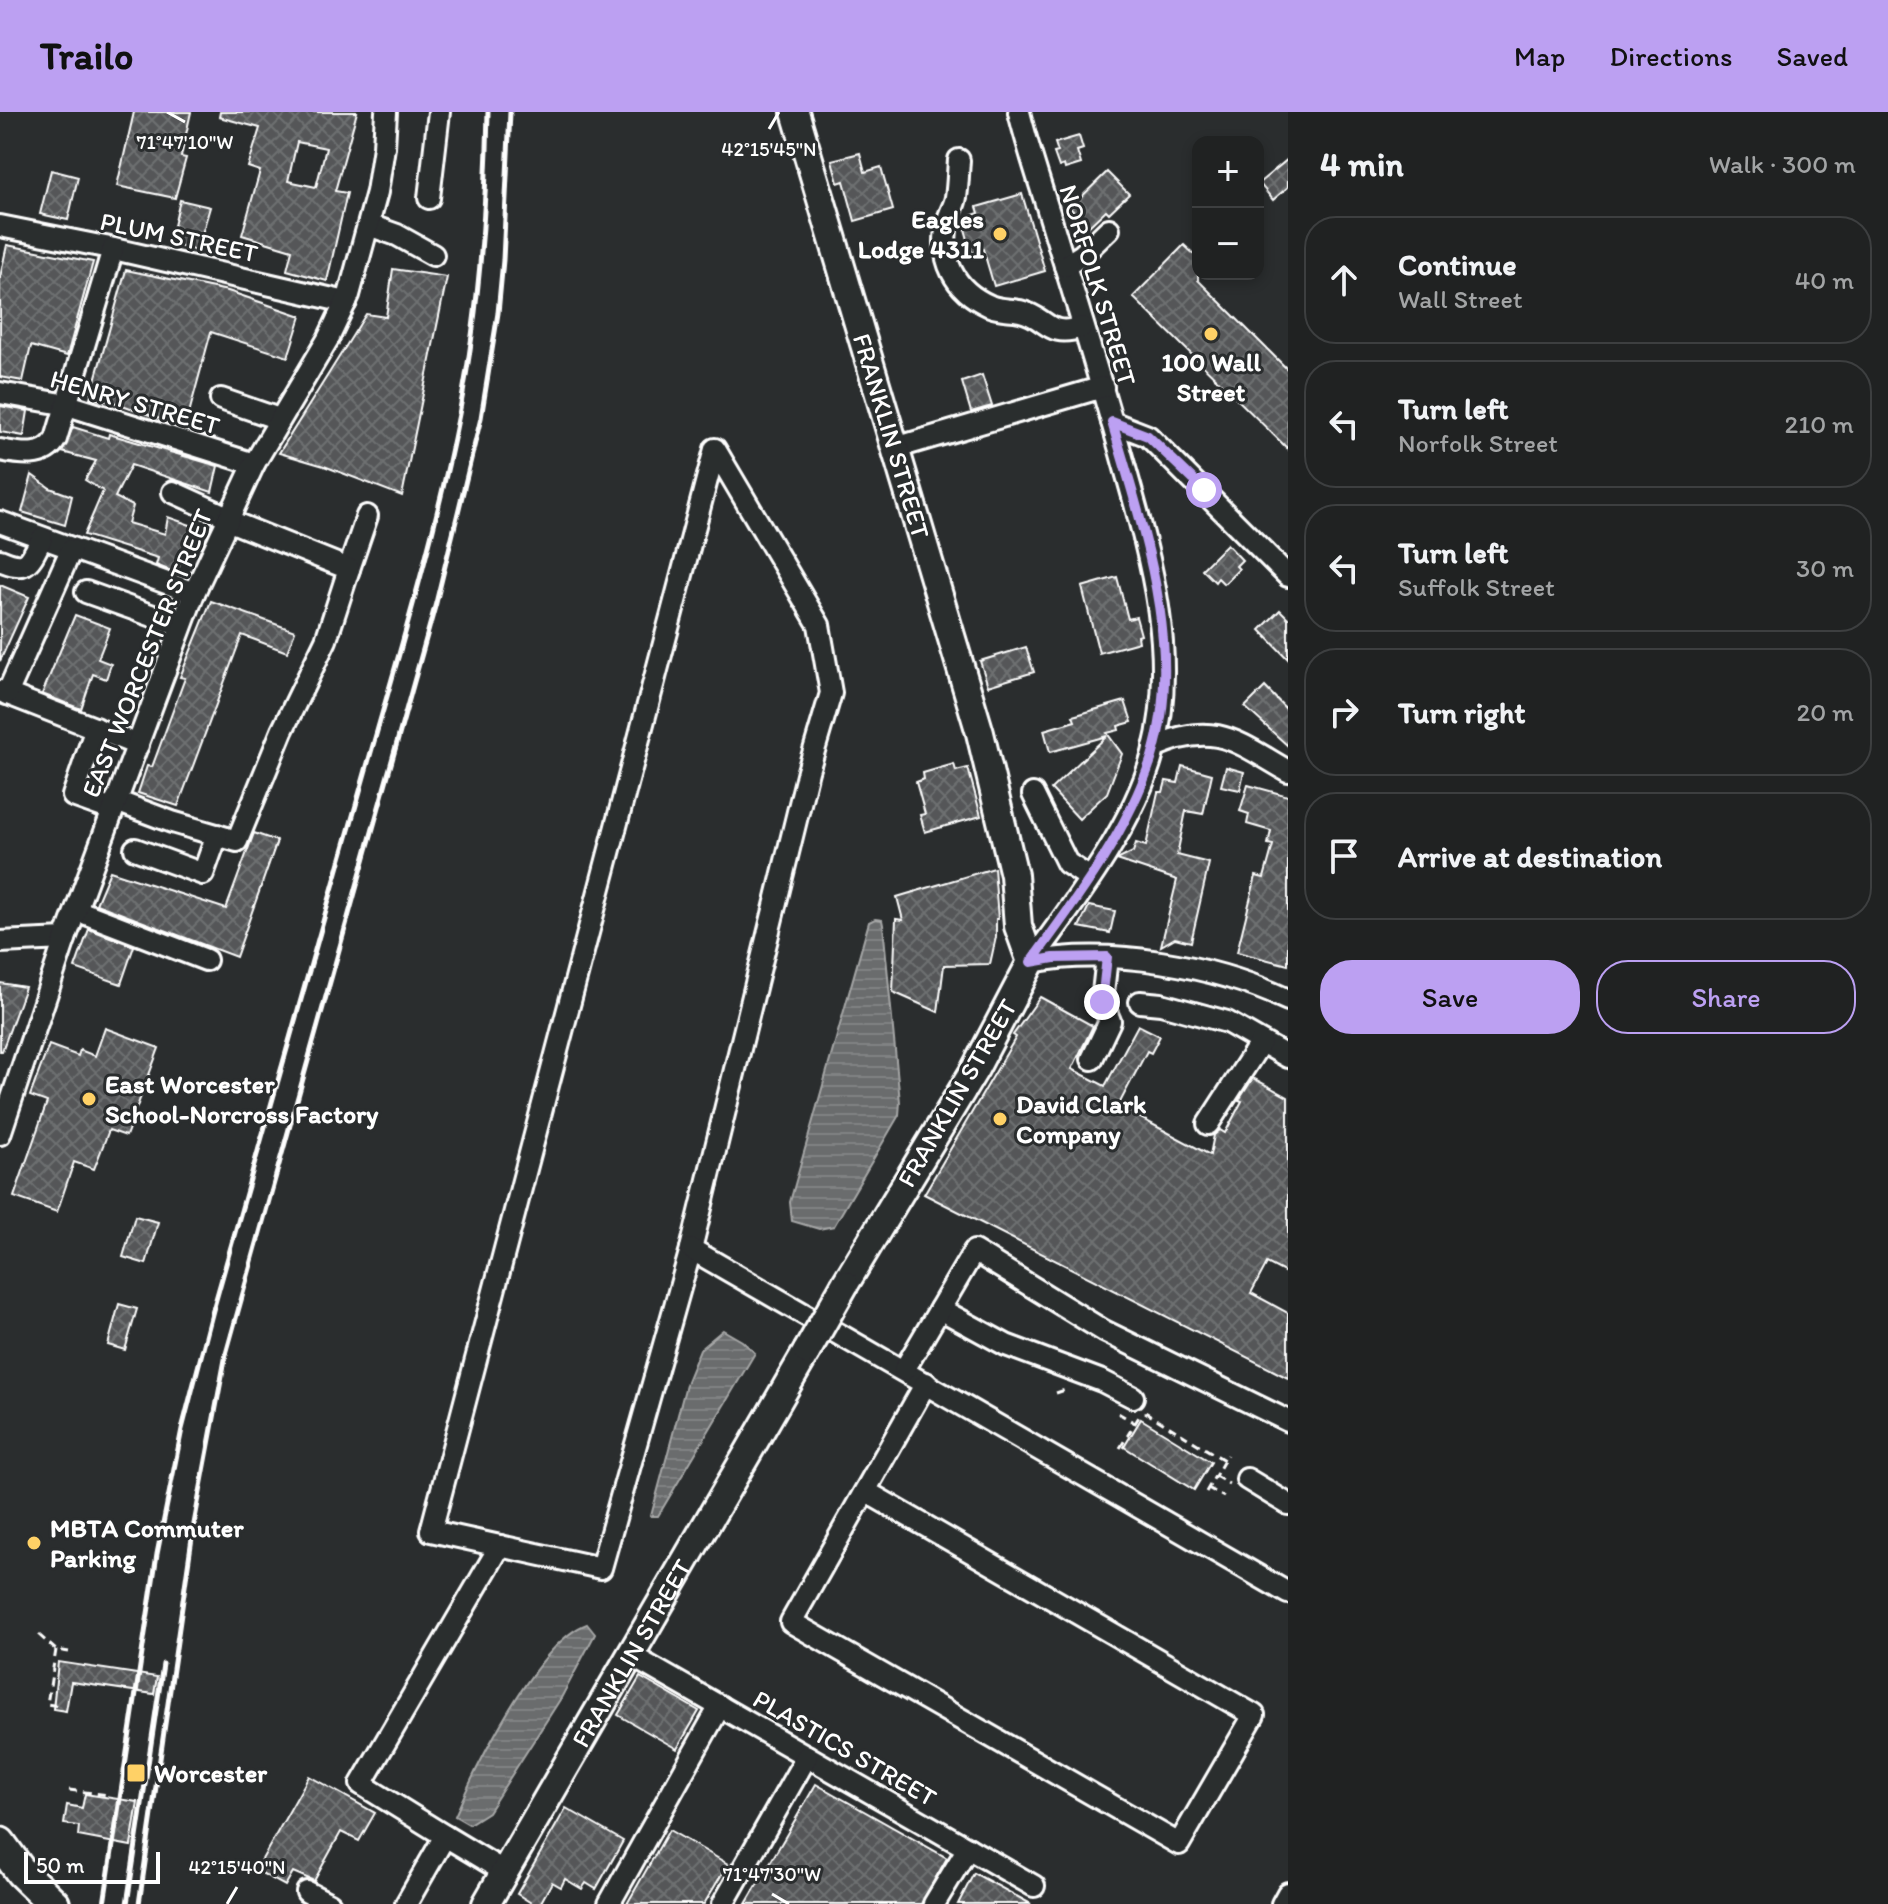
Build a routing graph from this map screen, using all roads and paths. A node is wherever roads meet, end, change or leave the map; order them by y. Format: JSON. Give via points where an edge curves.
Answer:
{"nodes":[{"id":1,"x":386,"y":112,"type":"edge"},
{"id":2,"x":439,"y":112,"type":"edge"},
{"id":3,"x":795,"y":112,"type":"edge"},
{"id":4,"x":1019,"y":112,"type":"edge"},
{"id":5,"x":959,"y":160,"type":"dead end"},
{"id":6,"x":429,"y":198,"type":"dead end"},
{"id":7,"x":369,"y":225,"type":"junction"},
{"id":8,"x":0,"y":226,"type":"edge"},
{"id":9,"x":1109,"y":229,"type":"dead end"},
{"id":10,"x":109,"y":248,"type":"junction"},
{"id":11,"x":433,"y":255,"type":"dead end"},
{"id":12,"x":1065,"y":266,"type":"junction"},
{"id":13,"x":346,"y":302,"type":"junction"},
{"id":14,"x":1082,"y":327,"type":"junction"},
{"id":15,"x":1103,"y":387,"type":"junction"},
{"id":16,"x":0,"y":393,"type":"edge"},
{"id":17,"x":221,"y":399,"type":"dead end"},
{"id":18,"x":68,"y":405,"type":"junction"},
{"id":19,"x":279,"y":419,"type":"junction"},
{"id":20,"x":1112,"y":422,"type":"junction"},
{"id":21,"x":895,"y":448,"type":"junction"},
{"id":22,"x":0,"y":450,"type":"edge"},
{"id":23,"x":254,"y":464,"type":"junction"},
{"id":24,"x":173,"y":492,"type":"dead end"},
{"id":25,"x":367,"y":516,"type":"dead end"},
{"id":26,"x":227,"y":518,"type":"junction"},
{"id":27,"x":0,"y":522,"type":"edge"},
{"id":28,"x":42,"y":538,"type":"junction"},
{"id":29,"x":71,"y":550,"type":"junction"},
{"id":30,"x":0,"y":560,"type":"edge"},
{"id":31,"x":349,"y":569,"type":"junction"},
{"id":32,"x":1288,"y":576,"type":"edge"},
{"id":33,"x":86,"y":592,"type":"dead end"},
{"id":34,"x":194,"y":593,"type":"junction"},
{"id":35,"x":181,"y":626,"type":"junction"},
{"id":36,"x":3,"y":692,"type":"edge"},
{"id":37,"x":96,"y":728,"type":"junction"},
{"id":38,"x":138,"y":745,"type":"junction"},
{"id":39,"x":1154,"y":747,"type":"junction"},
{"id":40,"x":1288,"y":771,"type":"edge"},
{"id":41,"x":1033,"y":794,"type":"dead end"},
{"id":42,"x":114,"y":806,"type":"junction"},
{"id":43,"x":217,"y":835,"type":"junction"},
{"id":44,"x":135,"y":849,"type":"dead end"},
{"id":45,"x":1090,"y":878,"type":"junction"},
{"id":46,"x":76,"y":910,"type":"junction"},
{"id":47,"x":65,"y":939,"type":"junction"},
{"id":48,"x":0,"y":942,"type":"edge"},
{"id":49,"x":1107,"y":957,"type":"junction"},
{"id":50,"x":206,"y":960,"type":"dead end"},
{"id":51,"x":1031,"y":962,"type":"junction"},
{"id":52,"x":1288,"y":1000,"type":"edge"},
{"id":53,"x":1140,"y":1002,"type":"dead end"},
{"id":54,"x":1261,"y":1042,"type":"junction"},
{"id":55,"x":1288,"y":1057,"type":"edge"},
{"id":56,"x":1092,"y":1059,"type":"dead end"},
{"id":57,"x":1208,"y":1124,"type":"dead end"},
{"id":58,"x":0,"y":1134,"type":"edge"},
{"id":59,"x":691,"y":1249,"type":"junction"},
{"id":60,"x":940,"y":1309,"type":"junction"},
{"id":61,"x":904,"y":1370,"type":"junction"},
{"id":62,"x":926,"y":1383,"type":"junction"},
{"id":63,"x":1133,"y":1397,"type":"dead end"},
{"id":64,"x":1118,"y":1413,"type":"dead end"},
{"id":65,"x":1288,"y":1421,"type":"edge"},
{"id":66,"x":1135,"y":1423,"type":"junction"},
{"id":67,"x":1120,"y":1448,"type":"dead end"},
{"id":68,"x":1215,"y":1476,"type":"junction"},
{"id":69,"x":1239,"y":1482,"type":"joint"},
{"id":70,"x":865,"y":1491,"type":"junction"},
{"id":71,"x":1224,"y":1497,"type":"dead end"},
{"id":72,"x":1288,"y":1504,"type":"edge"},
{"id":73,"x":500,"y":1546,"type":"junction"},
{"id":74,"x":1288,"y":1593,"type":"edge"},
{"id":75,"x":39,"y":1635,"type":"dead end"},
{"id":76,"x":56,"y":1650,"type":"junction"},
{"id":77,"x":69,"y":1652,"type":"dead end"},
{"id":78,"x":630,"y":1655,"type":"junction"},
{"id":79,"x":60,"y":1706,"type":"dead end"},
{"id":80,"x":720,"y":1706,"type":"junction"},
{"id":81,"x":807,"y":1756,"type":"junction"},
{"id":82,"x":69,"y":1790,"type":"dead end"},
{"id":83,"x":108,"y":1795,"type":"dead end"},
{"id":84,"x":445,"y":1836,"type":"junction"},
{"id":85,"x":0,"y":1843,"type":"edge"},
{"id":86,"x":968,"y":1848,"type":"junction"},
{"id":87,"x":505,"y":1872,"type":"junction"},
{"id":88,"x":1034,"y":1886,"type":"dead end"},
{"id":89,"x":307,"y":1892,"type":"dead end"},
{"id":90,"x":1288,"y":1893,"type":"edge"},
{"id":91,"x":54,"y":1904,"type":"edge"},
{"id":92,"x":330,"y":1904,"type":"edge"},
{"id":93,"x":406,"y":1904,"type":"edge"},
{"id":94,"x":486,"y":1904,"type":"edge"},
{"id":95,"x":609,"y":1904,"type":"edge"},
{"id":96,"x":723,"y":1904,"type":"edge"},
{"id":97,"x":934,"y":1904,"type":"edge"},
{"id":98,"x":1282,"y":1904,"type":"edge"}],
"edges":[{"from":1,"to":7,"type":"street","name":"EAST WORCESTER STREET"},
{"from":2,"to":6,"type":"street"},
{"from":3,"to":21,"type":"main road","name":"FRANKLIN STREET"},
{"from":4,"to":12,"type":"street","name":"NORFOLK STREET"},
{"from":5,"to":14,"type":"street","via":[[956,200],[944,243],[949,270],[960,286],[992,307],[1033,315],[1055,331]]},
{"from":7,"to":11,"type":"street"},
{"from":7,"to":13,"type":"street","name":"EAST WORCESTER STREET"},
{"from":8,"to":10,"type":"street","name":"PLUM STREET"},
{"from":9,"to":12,"type":"street"},
{"from":10,"to":13,"type":"street","name":"PLUM STREET"},
{"from":10,"to":18,"type":"street"},
{"from":12,"to":14,"type":"street","name":"NORFOLK STREET"},
{"from":13,"to":19,"type":"street","name":"EAST WORCESTER STREET"},
{"from":14,"to":15,"type":"street","name":"NORFOLK STREET"},
{"from":15,"to":20,"type":"street","name":"NORFOLK STREET"},
{"from":15,"to":21,"type":"street"},
{"from":16,"to":18,"type":"street","name":"HENRY STREET"},
{"from":17,"to":19,"type":"street"},
{"from":18,"to":22,"type":"street","via":[[56,439],[44,453]]},
{"from":18,"to":23,"type":"street","name":"HENRY STREET"},
{"from":19,"to":23,"type":"street","name":"EAST WORCESTER STREET"},
{"from":20,"to":32,"type":"street","via":[[1148,436]]},
{"from":20,"to":39,"type":"street","name":"NORFOLK STREET","via":[[1157,589],[1163,643]]},
{"from":21,"to":51,"type":"main road","name":"FRANKLIN STREET","via":[[994,788],[1014,875],[1018,926]]},
{"from":23,"to":26,"type":"street","name":"EAST WORCESTER STREET"},
{"from":24,"to":26,"type":"street"},
{"from":25,"to":31,"type":"street"},
{"from":26,"to":31,"type":"street"},
{"from":26,"to":34,"type":"street","name":"EAST WORCESTER STREET"},
{"from":27,"to":28,"type":"street"},
{"from":28,"to":29,"type":"street"},
{"from":28,"to":30,"type":"street","via":[[24,566]]},
{"from":29,"to":34,"type":"street"},
{"from":29,"to":36,"type":"street"},
{"from":31,"to":43,"type":"street","via":[[326,640],[237,841]]},
{"from":33,"to":35,"type":"street"},
{"from":34,"to":35,"type":"street","name":"EAST WORCESTER STREET"},
{"from":35,"to":38,"type":"street","name":"EAST WORCESTER STREET"},
{"from":36,"to":37,"type":"street"},
{"from":37,"to":38,"type":"street"},
{"from":37,"to":42,"type":"street","via":[[73,796]]},
{"from":38,"to":42,"type":"street","name":"EAST WORCESTER STREET"},
{"from":39,"to":40,"type":"street","via":[[1187,735],[1210,734]]},
{"from":39,"to":45,"type":"street","name":"NORFOLK STREET","via":[[1138,792]]},
{"from":41,"to":45,"type":"street","via":[[1067,863]]},
{"from":42,"to":43,"type":"street"},
{"from":42,"to":46,"type":"street","name":"EAST WORCESTER STREET"},
{"from":43,"to":44,"type":"street","via":[[203,874]]},
{"from":45,"to":51,"type":"street","name":"NORFOLK STREET"},
{"from":46,"to":47,"type":"street","name":"EAST WORCESTER STREET"},
{"from":46,"to":50,"type":"street"},
{"from":47,"to":48,"type":"street"},
{"from":47,"to":58,"type":"street","name":"EAST WORCESTER STREET"},
{"from":49,"to":51,"type":"street"},
{"from":49,"to":52,"type":"street","via":[[1213,972]]},
{"from":49,"to":56,"type":"street","via":[[1102,1002],[1110,1021]]},
{"from":51,"to":78,"type":"main road","name":"FRANKLIN STREET","bridge":true,"via":[[975,1069]]},
{"from":53,"to":54,"type":"street","via":[[1227,1022]]},
{"from":54,"to":55,"type":"street"},
{"from":54,"to":57,"type":"street"},
{"from":59,"to":61,"type":"street"},
{"from":59,"to":73,"type":"street","via":[[601,1568]]},
{"from":59,"to":73,"type":"street","via":[[831,693],[819,625],[715,449],[431,1531]]},
{"from":60,"to":61,"type":"street"},
{"from":60,"to":63,"type":"street","via":[[1006,1345]]},
{"from":60,"to":65,"type":"street","via":[[974,1251],[1104,1331]]},
{"from":61,"to":62,"type":"street"},
{"from":62,"to":70,"type":"street"},
{"from":62,"to":74,"type":"street"},
{"from":64,"to":66,"type":"path"},
{"from":66,"to":67,"type":"path"},
{"from":66,"to":68,"type":"path","via":[[1143,1411],[1226,1458]]},
{"from":68,"to":69,"type":"path"},
{"from":68,"to":71,"type":"path","via":[[1207,1490]]},
{"from":69,"to":72,"type":"street"},
{"from":70,"to":70,"type":"street","via":[[1254,1715],[1179,1844],[791,1622]]},
{"from":73,"to":84,"type":"street","via":[[361,1784]]},
{"from":75,"to":76,"type":"path"},
{"from":76,"to":77,"type":"path"},
{"from":76,"to":79,"type":"path","via":[[47,1704]]},
{"from":78,"to":80,"type":"street","name":"PLASTICS STREET"},
{"from":78,"to":87,"type":"main road","name":"FRANKLIN STREET"},
{"from":80,"to":81,"type":"street","name":"PLASTICS STREET"},
{"from":80,"to":95,"type":"street"},
{"from":81,"to":86,"type":"street","name":"PLASTICS STREET"},
{"from":81,"to":96,"type":"street"},
{"from":82,"to":83,"type":"path"},
{"from":84,"to":87,"type":"street"},
{"from":84,"to":93,"type":"street"},
{"from":85,"to":91,"type":"highway"},
{"from":86,"to":88,"type":"street","name":"PLASTICS STREET"},
{"from":86,"to":97,"type":"street"},
{"from":87,"to":94,"type":"main road","name":"FRANKLIN STREET"},
{"from":89,"to":92,"type":"street"},
{"from":90,"to":98,"type":"street"}]}
